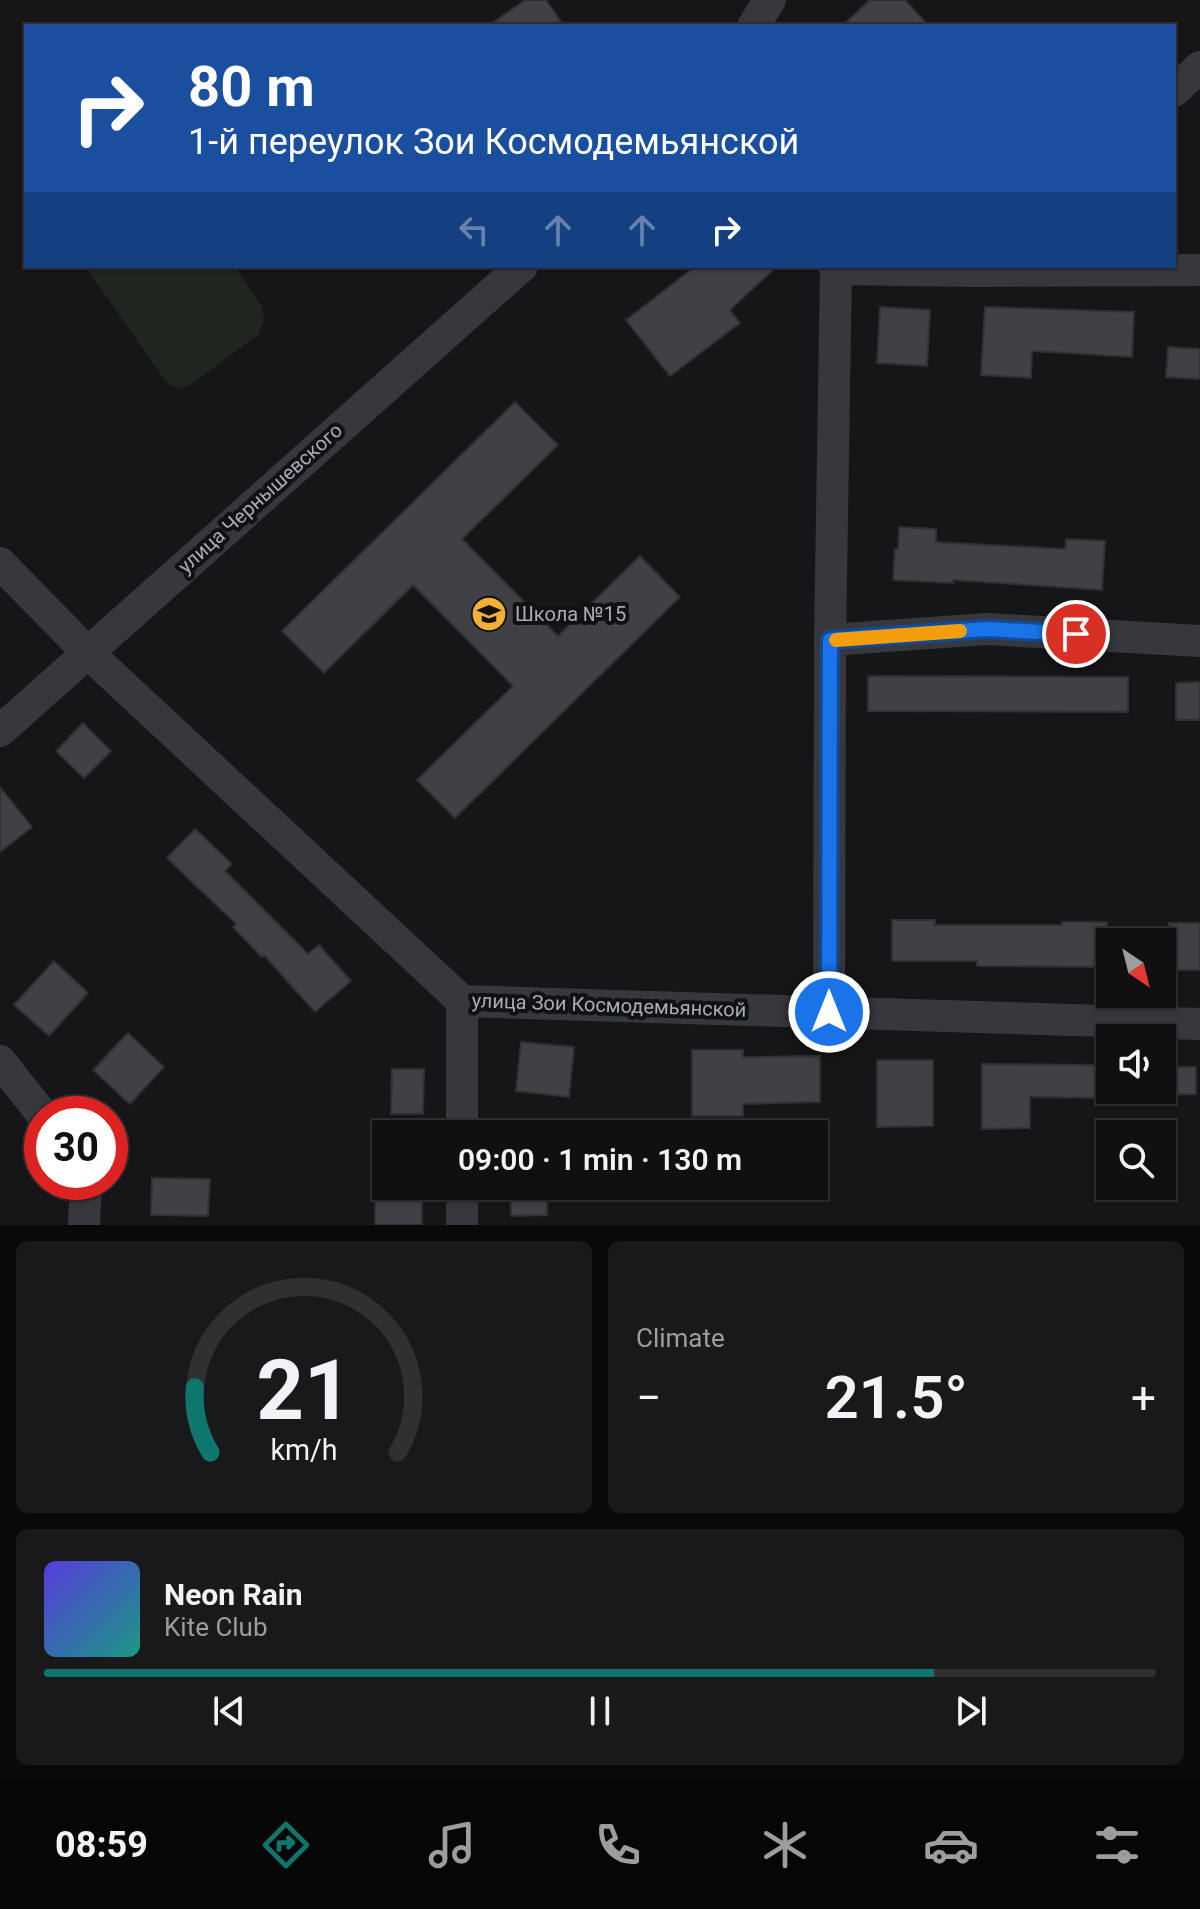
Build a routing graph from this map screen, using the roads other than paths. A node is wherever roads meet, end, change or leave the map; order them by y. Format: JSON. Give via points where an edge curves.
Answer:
{"nodes":[{"id":1,"x":770,"y":0,"type":"edge"},
{"id":2,"x":754,"y":24,"type":"edge"},
{"id":3,"x":1200,"y":67,"type":"edge"},
{"id":4,"x":1176,"y":89,"type":"edge"},
{"id":5,"x":520,"y":268,"type":"edge"},
{"id":6,"x":835,"y":268,"type":"edge"},
{"id":7,"x":906,"y":268,"type":"edge"},
{"id":8,"x":978,"y":269,"type":"edge"},
{"id":9,"x":1200,"y":270,"type":"edge"},
{"id":10,"x":0,"y":563,"type":"edge"},
{"id":11,"x":830,"y":640,"type":"junction"},
{"id":12,"x":1200,"y":641,"type":"edge"},
{"id":13,"x":87,"y":652,"type":"junction"},
{"id":14,"x":0,"y":731,"type":"edge"},
{"id":15,"x":462,"y":1001,"type":"junction"},
{"id":16,"x":829,"y":1012,"type":"junction"},
{"id":17,"x":1200,"y":1024,"type":"edge"},
{"id":18,"x":0,"y":1061,"type":"edge"},
{"id":19,"x":28,"y":1096,"type":"edge"},
{"id":20,"x":462,"y":1120,"type":"edge"},
{"id":21,"x":85,"y":1200,"type":"edge"},
{"id":22,"x":462,"y":1200,"type":"edge"},
{"id":23,"x":84,"y":1225,"type":"edge"},
{"id":24,"x":462,"y":1225,"type":"edge"}],
"edges":[{"from":1,"to":2,"type":"street"},
{"from":3,"to":4,"type":"street"},
{"from":5,"to":13,"type":"street","name":"улица Чернышевского"},
{"from":6,"to":11,"type":"street"},
{"from":7,"to":8,"type":"street"},
{"from":8,"to":9,"type":"street"},
{"from":10,"to":13,"type":"street","name":"улица Зои Космодемьянской"},
{"from":11,"to":12,"type":"street","via":[[987,629]]},
{"from":11,"to":16,"type":"street"},
{"from":13,"to":14,"type":"street","name":"улица Чернышевского"},
{"from":13,"to":15,"type":"street","name":"улица Зои Космодемьянской"},
{"from":15,"to":16,"type":"street","name":"улица Зои Космодемьянской"},
{"from":15,"to":20,"type":"street"},
{"from":16,"to":17,"type":"street","name":"улица Зои Космодемьянской"},
{"from":18,"to":19,"type":"street"},
{"from":21,"to":23,"type":"street"},
{"from":22,"to":24,"type":"street"}]}
